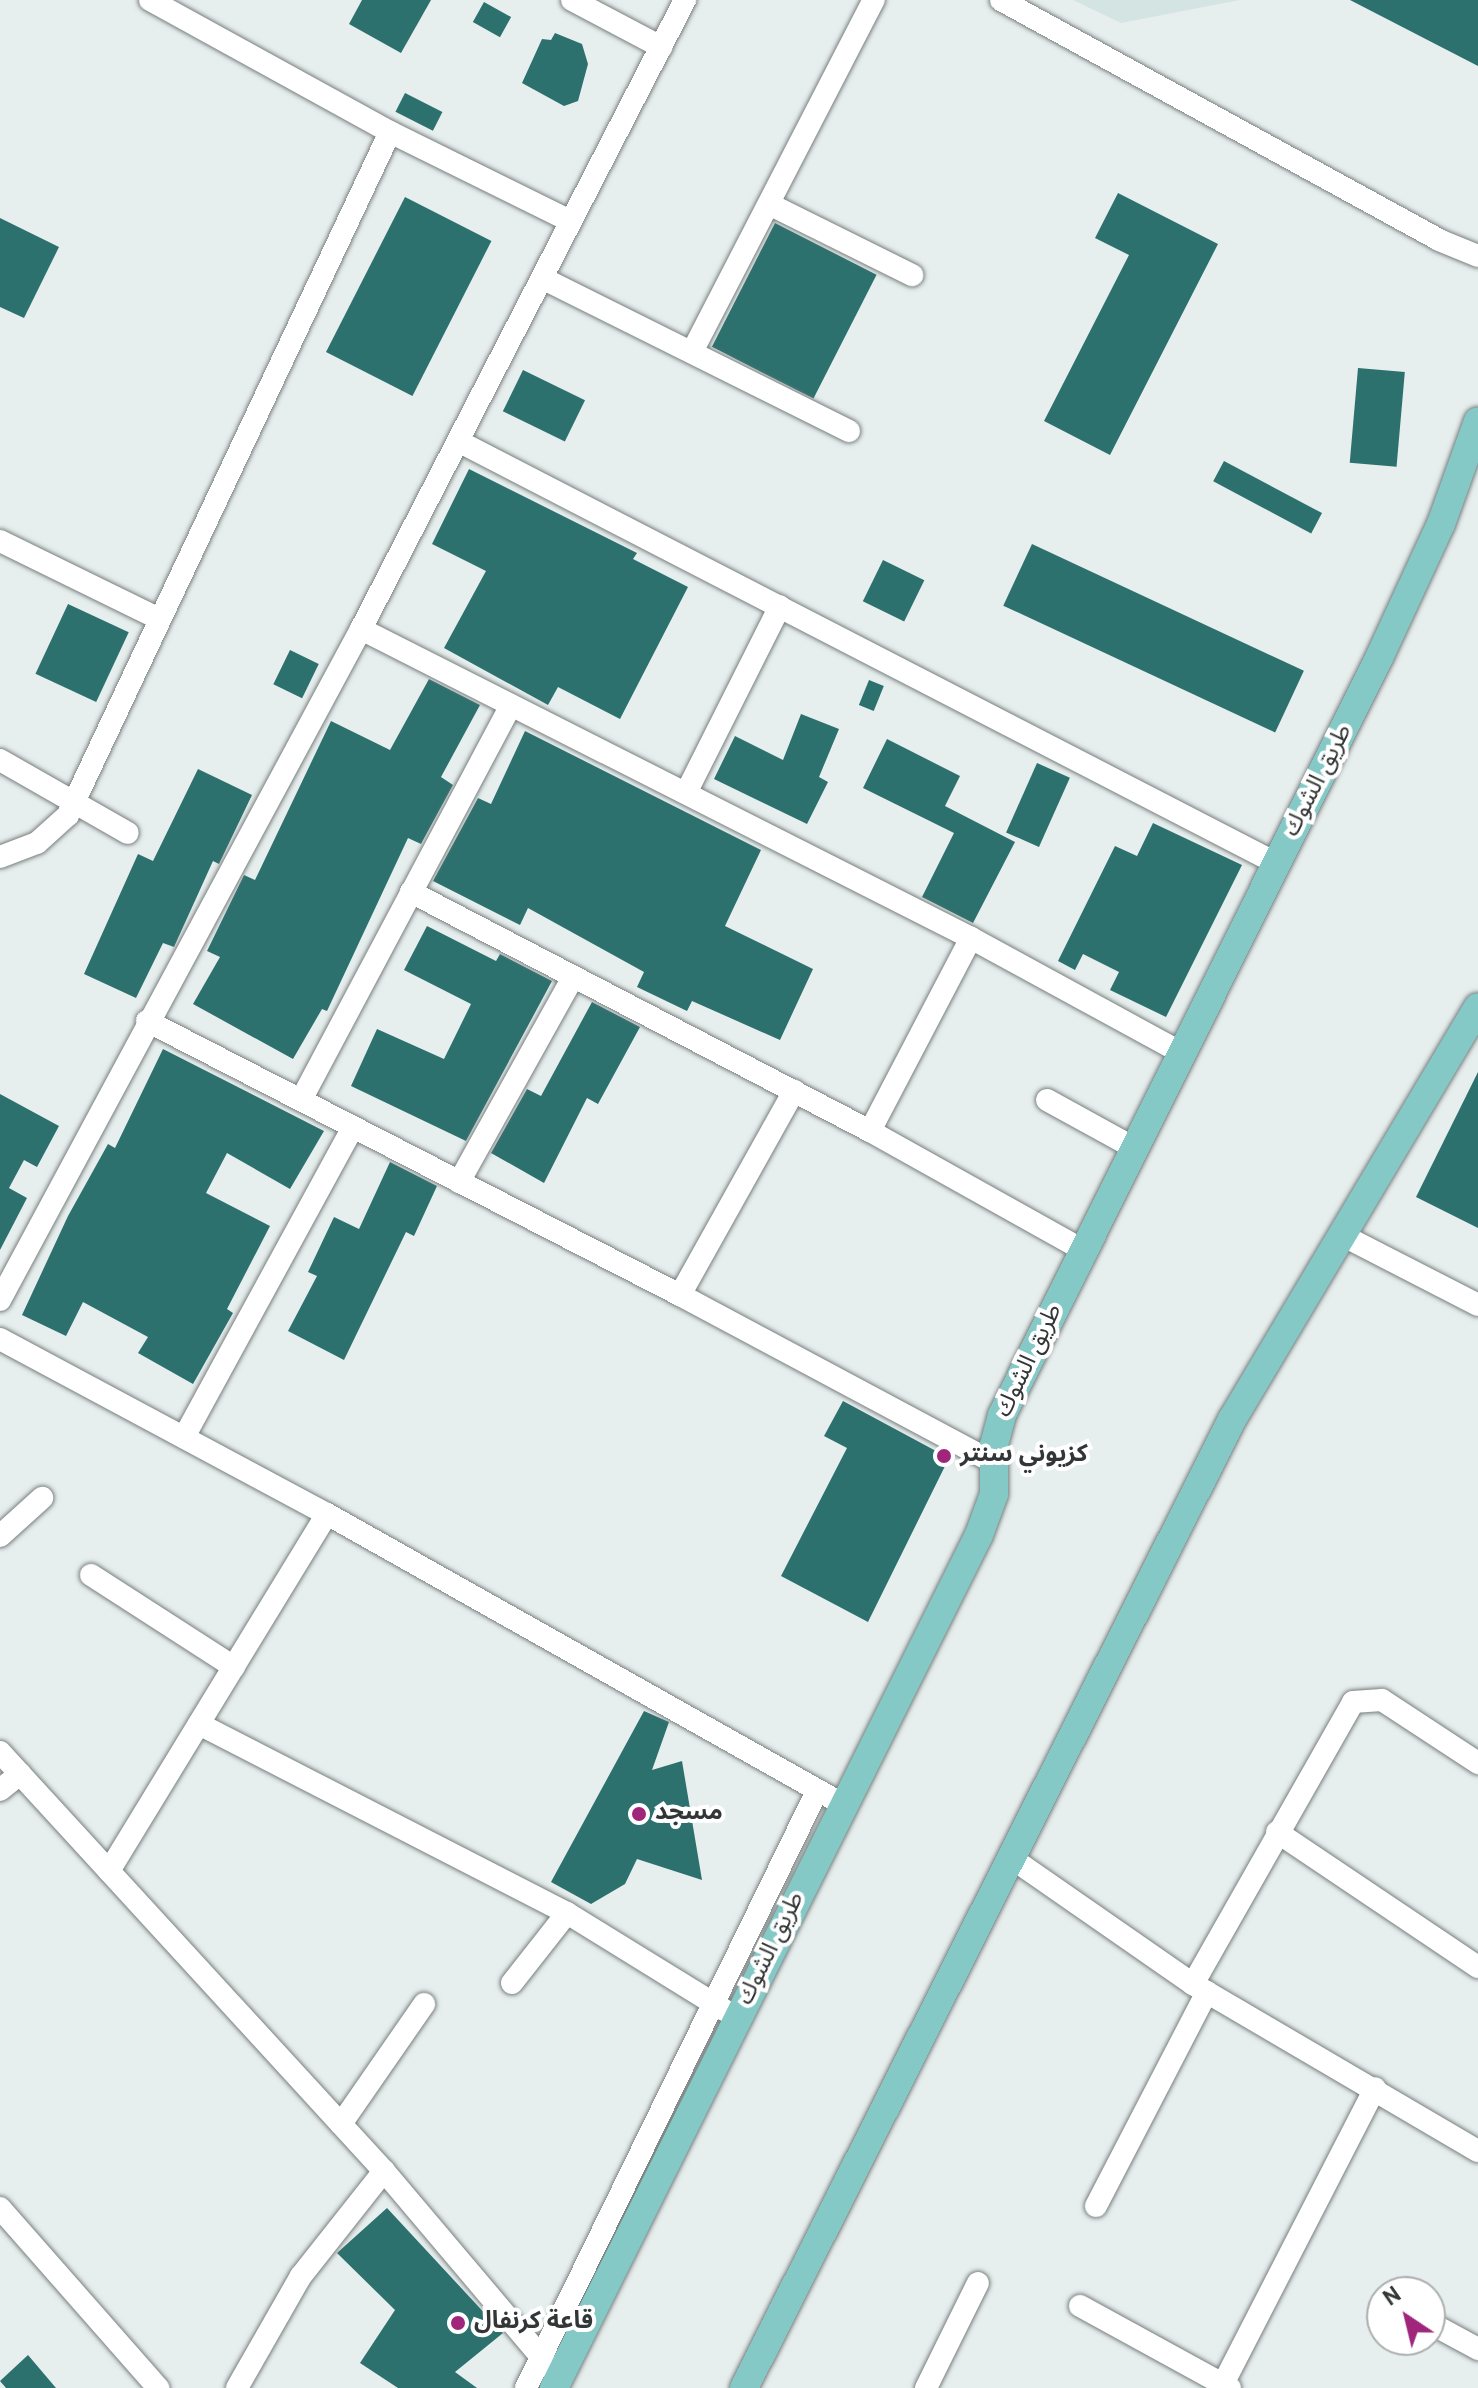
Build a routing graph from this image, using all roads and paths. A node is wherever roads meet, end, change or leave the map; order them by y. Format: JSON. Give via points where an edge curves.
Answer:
{"nodes":[{"id":1,"x":150,"y":0,"type":"edge"},
{"id":2,"x":572,"y":0,"type":"edge"},
{"id":3,"x":685,"y":0,"type":"edge"},
{"id":4,"x":874,"y":0,"type":"edge"},
{"id":5,"x":1001,"y":0,"type":"edge"},
{"id":6,"x":661,"y":47,"type":"junction"},
{"id":7,"x":390,"y":132,"type":"junction"},
{"id":8,"x":769,"y":204,"type":"junction"},
{"id":9,"x":570,"y":221,"type":"junction"},
{"id":10,"x":1478,"y":256,"type":"edge"},
{"id":11,"x":912,"y":275,"type":"dead end"},
{"id":12,"x":542,"y":278,"type":"junction"},
{"id":13,"x":693,"y":350,"type":"junction"},
{"id":14,"x":1478,"y":421,"type":"edge"},
{"id":15,"x":849,"y":431,"type":"dead end"},
{"id":16,"x":458,"y":441,"type":"junction"},
{"id":17,"x":0,"y":541,"type":"edge"},
{"id":18,"x":780,"y":606,"type":"junction"},
{"id":19,"x":159,"y":619,"type":"junction"},
{"id":20,"x":361,"y":629,"type":"junction"},
{"id":21,"x":511,"y":705,"type":"junction"},
{"id":22,"x":0,"y":760,"type":"edge"},
{"id":23,"x":686,"y":793,"type":"junction"},
{"id":24,"x":73,"y":798,"type":"junction"},
{"id":25,"x":128,"y":833,"type":"dead end"},
{"id":26,"x":0,"y":857,"type":"edge"},
{"id":27,"x":1278,"y":864,"type":"junction"},
{"id":28,"x":411,"y":892,"type":"junction"},
{"id":29,"x":971,"y":938,"type":"junction"},
{"id":30,"x":573,"y":977,"type":"junction"},
{"id":31,"x":1476,"y":1015,"type":"edge"},
{"id":32,"x":147,"y":1021,"type":"junction"},
{"id":33,"x":1184,"y":1054,"type":"junction"},
{"id":34,"x":794,"y":1091,"type":"junction"},
{"id":35,"x":301,"y":1100,"type":"junction"},
{"id":36,"x":1047,"y":1100,"type":"dead end"},
{"id":37,"x":353,"y":1127,"type":"junction"},
{"id":38,"x":870,"y":1131,"type":"junction"},
{"id":39,"x":1136,"y":1149,"type":"junction"},
{"id":40,"x":459,"y":1182,"type":"junction"},
{"id":41,"x":1340,"y":1234,"type":"junction"},
{"id":42,"x":1085,"y":1251,"type":"junction"},
{"id":43,"x":680,"y":1295,"type":"junction"},
{"id":44,"x":0,"y":1300,"type":"edge"},
{"id":45,"x":1478,"y":1305,"type":"edge"},
{"id":46,"x":0,"y":1339,"type":"edge"},
{"id":47,"x":184,"y":1437,"type":"junction"},
{"id":48,"x":994,"y":1463,"type":"junction"},
{"id":49,"x":42,"y":1498,"type":"dead end"},
{"id":50,"x":327,"y":1514,"type":"junction"},
{"id":51,"x":0,"y":1536,"type":"edge"},
{"id":52,"x":91,"y":1575,"type":"dead end"},
{"id":53,"x":234,"y":1667,"type":"junction"},
{"id":54,"x":199,"y":1724,"type":"junction"},
{"id":55,"x":0,"y":1752,"type":"edge"},
{"id":56,"x":1478,"y":1763,"type":"edge"},
{"id":57,"x":20,"y":1774,"type":"junction"},
{"id":58,"x":0,"y":1790,"type":"edge"},
{"id":59,"x":817,"y":1791,"type":"junction"},
{"id":60,"x":844,"y":1805,"type":"junction"},
{"id":61,"x":1277,"y":1832,"type":"junction"},
{"id":62,"x":1010,"y":1857,"type":"junction"},
{"id":63,"x":109,"y":1871,"type":"junction"},
{"id":64,"x":567,"y":1913,"type":"junction"},
{"id":65,"x":1478,"y":1967,"type":"edge"},
{"id":66,"x":512,"y":1983,"type":"dead end"},
{"id":67,"x":1200,"y":1988,"type":"junction"},
{"id":68,"x":424,"y":2004,"type":"dead end"},
{"id":69,"x":726,"y":2011,"type":"junction"},
{"id":70,"x":1375,"y":2088,"type":"junction"},
{"id":71,"x":341,"y":2124,"type":"junction"},
{"id":72,"x":1478,"y":2151,"type":"edge"},
{"id":73,"x":384,"y":2171,"type":"junction"},
{"id":74,"x":1096,"y":2206,"type":"dead end"},
{"id":75,"x":0,"y":2208,"type":"edge"},
{"id":76,"x":978,"y":2283,"type":"dead end"},
{"id":77,"x":1080,"y":2306,"type":"dead end"},
{"id":78,"x":1446,"y":2332,"type":"edge"},
{"id":79,"x":1478,"y":2349,"type":"edge"},
{"id":80,"x":551,"y":2375,"type":"edge"},
{"id":81,"x":1225,"y":2387,"type":"edge"},
{"id":82,"x":158,"y":2388,"type":"edge"},
{"id":83,"x":237,"y":2388,"type":"edge"},
{"id":84,"x":526,"y":2388,"type":"edge"},
{"id":85,"x":744,"y":2388,"type":"edge"},
{"id":86,"x":926,"y":2388,"type":"edge"}],
"edges":[{"from":1,"to":7,"type":"street"},
{"from":2,"to":6,"type":"street"},
{"from":3,"to":6,"type":"street"},
{"from":4,"to":8,"type":"street"},
{"from":5,"to":10,"type":"street","via":[[1439,240]]},
{"from":6,"to":9,"type":"street"},
{"from":7,"to":9,"type":"street"},
{"from":7,"to":19,"type":"street"},
{"from":8,"to":11,"type":"street"},
{"from":8,"to":13,"type":"street"},
{"from":9,"to":12,"type":"street"},
{"from":12,"to":13,"type":"street"},
{"from":12,"to":16,"type":"street"},
{"from":13,"to":15,"type":"street"},
{"from":14,"to":27,"type":"main road","name":"طريق الشوك","via":[[1417,578]]},
{"from":16,"to":18,"type":"street"},
{"from":16,"to":20,"type":"street"},
{"from":17,"to":19,"type":"street"},
{"from":18,"to":23,"type":"street"},
{"from":18,"to":27,"type":"street"},
{"from":19,"to":24,"type":"street"},
{"from":20,"to":21,"type":"street"},
{"from":20,"to":32,"type":"street"},
{"from":21,"to":23,"type":"street"},
{"from":21,"to":28,"type":"street"},
{"from":22,"to":24,"type":"street"},
{"from":23,"to":29,"type":"street"},
{"from":24,"to":25,"type":"street"},
{"from":24,"to":26,"type":"street","via":[[54,830]]},
{"from":27,"to":33,"type":"main road","name":"طريق الشوك"},
{"from":28,"to":30,"type":"street"},
{"from":28,"to":35,"type":"street"},
{"from":29,"to":33,"type":"street"},
{"from":29,"to":38,"type":"street"},
{"from":30,"to":34,"type":"street"},
{"from":30,"to":40,"type":"street"},
{"from":31,"to":41,"type":"main road"},
{"from":32,"to":35,"type":"street"},
{"from":32,"to":44,"type":"street"},
{"from":33,"to":39,"type":"main road","name":"طريق الشوك"},
{"from":34,"to":38,"type":"street"},
{"from":34,"to":43,"type":"street"},
{"from":35,"to":37,"type":"street"},
{"from":36,"to":39,"type":"street"},
{"from":37,"to":40,"type":"street"},
{"from":37,"to":47,"type":"street"},
{"from":38,"to":42,"type":"street"},
{"from":39,"to":42,"type":"main road","name":"طريق الشوك"},
{"from":40,"to":43,"type":"street"},
{"from":41,"to":45,"type":"street"},
{"from":41,"to":62,"type":"main road","via":[[1233,1418]]},
{"from":42,"to":48,"type":"main road","name":"طريق الشوك","via":[[1002,1415]]},
{"from":43,"to":48,"type":"street"},
{"from":46,"to":47,"type":"street"},
{"from":47,"to":50,"type":"street"},
{"from":48,"to":60,"type":"main road","name":"طريق الشوك","via":[[991,1508]]},
{"from":49,"to":51,"type":"street"},
{"from":50,"to":53,"type":"street"},
{"from":50,"to":59,"type":"street"},
{"from":52,"to":53,"type":"street"},
{"from":53,"to":54,"type":"street"},
{"from":54,"to":63,"type":"street"},
{"from":54,"to":64,"type":"street"},
{"from":55,"to":57,"type":"street"},
{"from":56,"to":61,"type":"street","via":[[1382,1700],[1360,1699],[1343,1713]]},
{"from":57,"to":58,"type":"street"},
{"from":57,"to":63,"type":"street"},
{"from":59,"to":60,"type":"street"},
{"from":59,"to":69,"type":"street"},
{"from":60,"to":69,"type":"main road","name":"طريق الشوك"},
{"from":61,"to":65,"type":"street"},
{"from":61,"to":67,"type":"street"},
{"from":62,"to":67,"type":"street"},
{"from":62,"to":85,"type":"main road"},
{"from":63,"to":71,"type":"street"},
{"from":64,"to":66,"type":"street"},
{"from":64,"to":69,"type":"street"},
{"from":67,"to":70,"type":"street"},
{"from":67,"to":74,"type":"street"},
{"from":68,"to":71,"type":"street"},
{"from":69,"to":80,"type":"main road","name":"طريق الشوك"},
{"from":70,"to":72,"type":"street"},
{"from":70,"to":81,"type":"street"},
{"from":71,"to":73,"type":"street"},
{"from":73,"to":80,"type":"street"},
{"from":73,"to":83,"type":"street","via":[[301,2276]]},
{"from":75,"to":82,"type":"street"},
{"from":76,"to":86,"type":"street"},
{"from":77,"to":81,"type":"street"},
{"from":78,"to":79,"type":"street"},
{"from":80,"to":84,"type":"street"}]}
